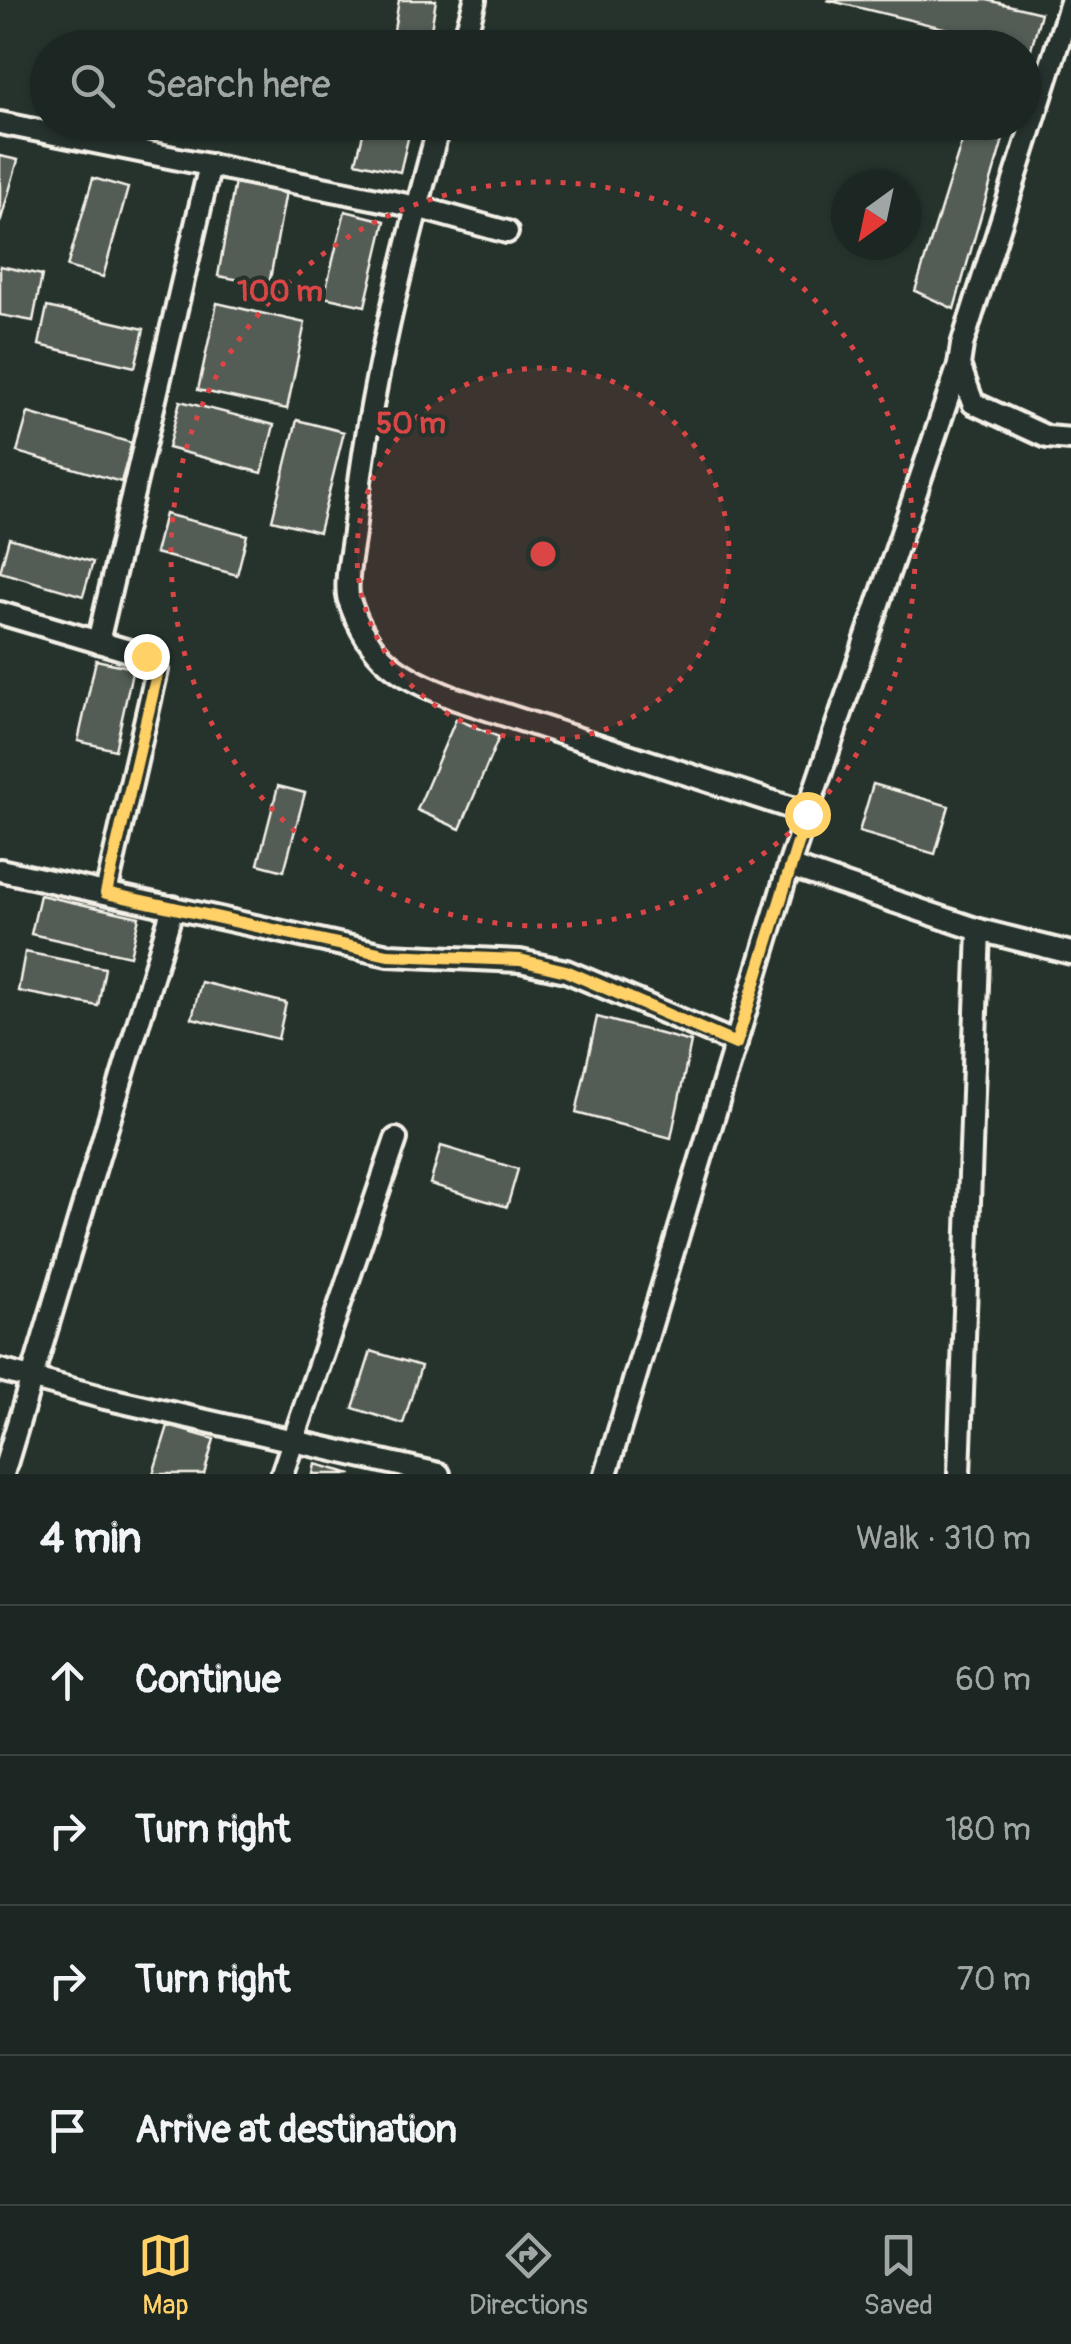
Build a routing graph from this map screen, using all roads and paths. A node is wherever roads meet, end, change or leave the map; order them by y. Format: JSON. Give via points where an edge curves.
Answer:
{"nodes":[{"id":1,"x":475,"y":0,"type":"edge"},
{"id":2,"x":1071,"y":2,"type":"edge"},
{"id":3,"x":467,"y":30,"type":"edge"},
{"id":4,"x":1041,"y":96,"type":"edge"},
{"id":5,"x":0,"y":123,"type":"edge"},
{"id":6,"x":30,"y":129,"type":"edge"},
{"id":7,"x":85,"y":140,"type":"edge"},
{"id":8,"x":435,"y":140,"type":"edge"},
{"id":9,"x":1027,"y":140,"type":"edge"},
{"id":10,"x":210,"y":165,"type":"junction"},
{"id":11,"x":417,"y":207,"type":"junction"},
{"id":12,"x":506,"y":232,"type":"dead end"},
{"id":13,"x":959,"y":365,"type":"junction"},
{"id":14,"x":1071,"y":439,"type":"edge"},
{"id":15,"x":0,"y":613,"type":"edge"},
{"id":16,"x":98,"y":642,"type":"junction"},
{"id":17,"x":807,"y":814,"type":"junction"},
{"id":18,"x":790,"y":866,"type":"junction"},
{"id":19,"x":0,"y":870,"type":"edge"},
{"id":20,"x":106,"y":893,"type":"junction"},
{"id":21,"x":173,"y":907,"type":"junction"},
{"id":22,"x":979,"y":930,"type":"junction"},
{"id":23,"x":1071,"y":953,"type":"edge"},
{"id":24,"x":736,"y":1044,"type":"junction"},
{"id":25,"x":396,"y":1139,"type":"dead end"},
{"id":26,"x":0,"y":1370,"type":"edge"},
{"id":27,"x":32,"y":1378,"type":"junction"},
{"id":28,"x":293,"y":1442,"type":"junction"},
{"id":29,"x":4,"y":1474,"type":"edge"},
{"id":30,"x":282,"y":1474,"type":"edge"},
{"id":31,"x":439,"y":1474,"type":"edge"},
{"id":32,"x":606,"y":1474,"type":"edge"},
{"id":33,"x":960,"y":1474,"type":"edge"}],
"edges":[{"from":1,"to":3,"type":"street"},
{"from":2,"to":4,"type":"street"},
{"from":5,"to":6,"type":"street"},
{"from":7,"to":10,"type":"street"},
{"from":8,"to":11,"type":"street"},
{"from":9,"to":13,"type":"street"},
{"from":10,"to":11,"type":"street"},
{"from":10,"to":16,"type":"street"},
{"from":11,"to":12,"type":"street"},
{"from":11,"to":17,"type":"street","via":[[359,480],[347,595],[374,652],[412,682],[456,699]]},
{"from":13,"to":14,"type":"street","via":[[973,403],[1047,437]]},
{"from":13,"to":17,"type":"street"},
{"from":15,"to":16,"type":"street"},
{"from":16,"to":20,"type":"street","via":[[146,656],[158,670]]},
{"from":17,"to":18,"type":"street"},
{"from":18,"to":22,"type":"street"},
{"from":18,"to":24,"type":"street"},
{"from":19,"to":20,"type":"street"},
{"from":20,"to":21,"type":"street"},
{"from":21,"to":24,"type":"street","via":[[388,955],[520,960],[566,971]]},
{"from":21,"to":27,"type":"street"},
{"from":22,"to":23,"type":"street"},
{"from":22,"to":33,"type":"street"},
{"from":24,"to":32,"type":"street"},
{"from":25,"to":28,"type":"street"},
{"from":26,"to":27,"type":"street"},
{"from":27,"to":28,"type":"street"},
{"from":27,"to":29,"type":"street"},
{"from":28,"to":30,"type":"street"},
{"from":28,"to":31,"type":"street"}]}
